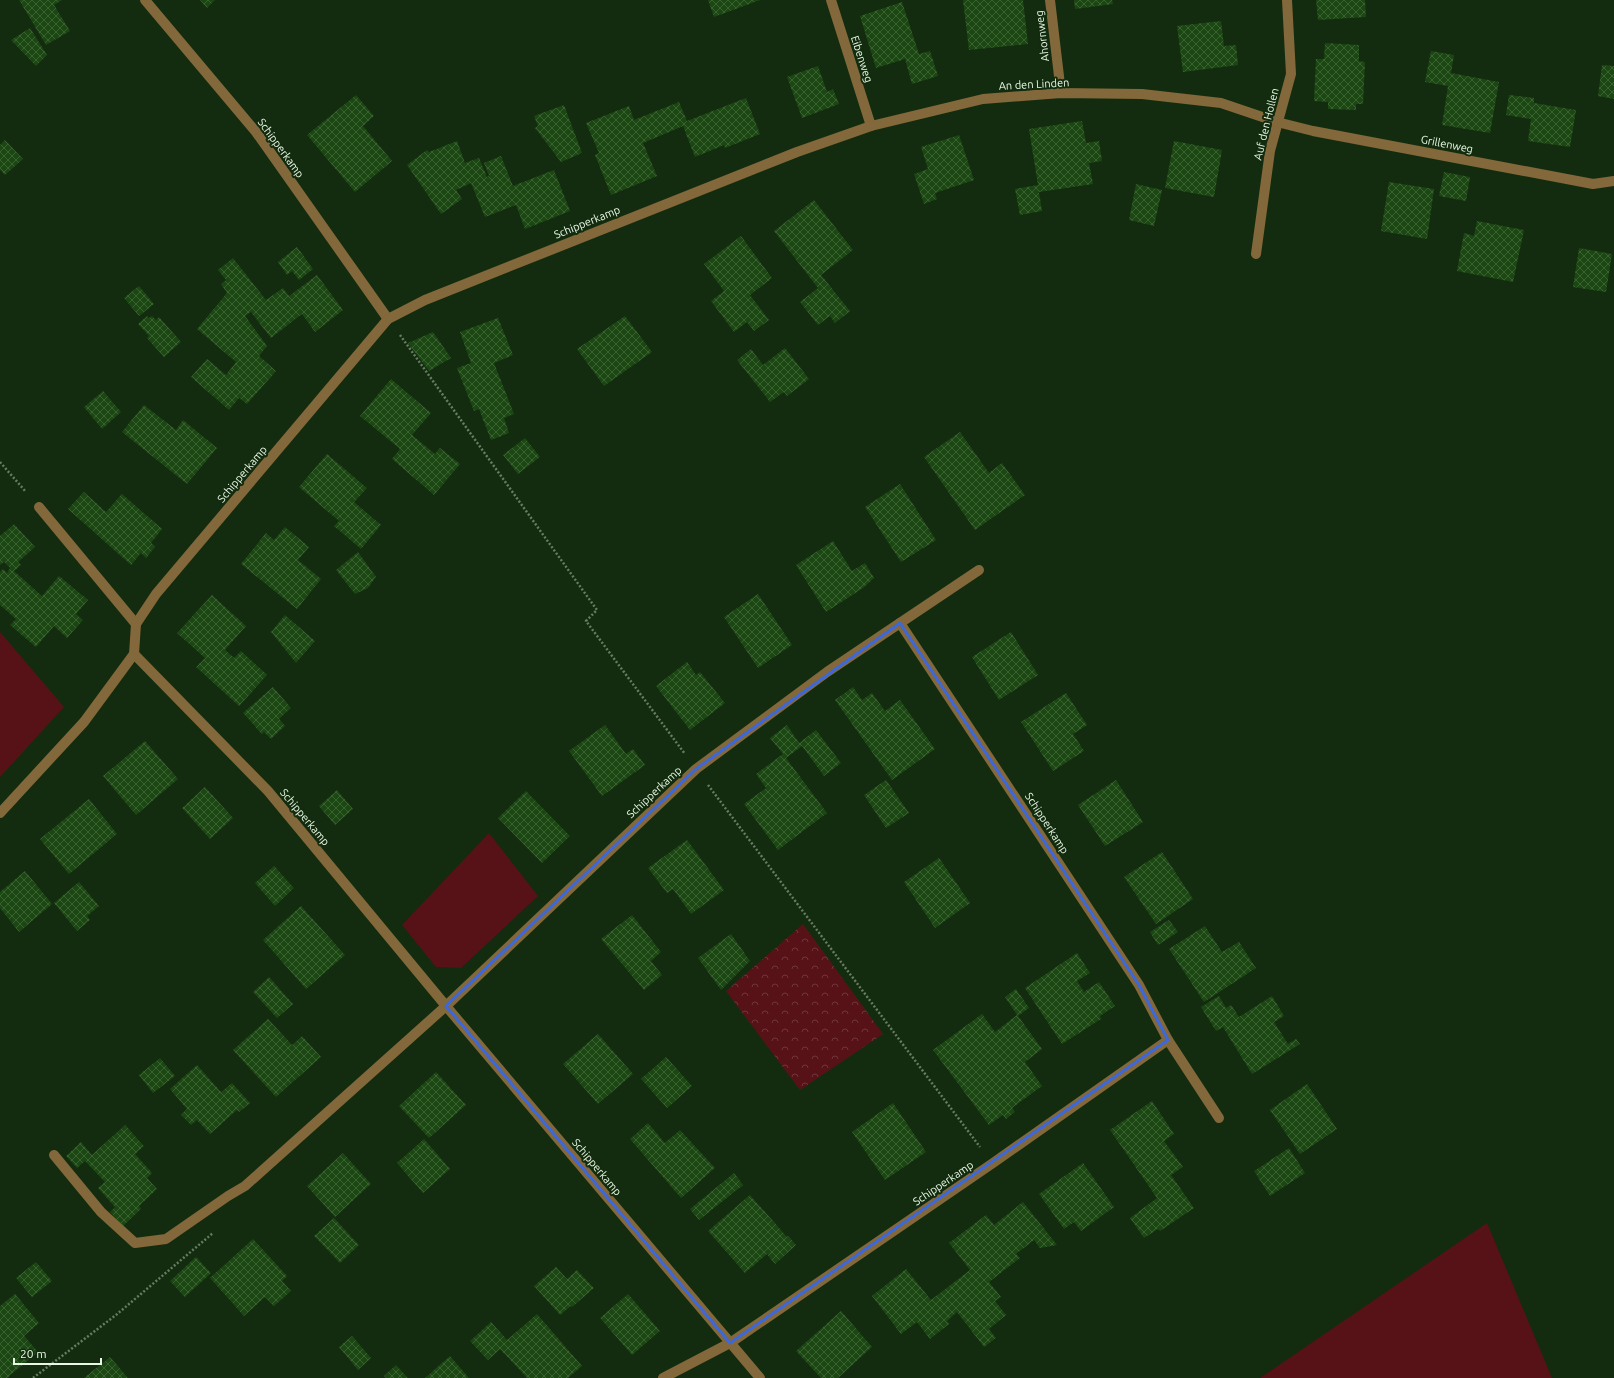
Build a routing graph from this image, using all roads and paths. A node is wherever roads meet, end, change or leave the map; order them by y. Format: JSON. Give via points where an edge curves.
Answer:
{"nodes":[{"id":1,"x":145,"y":0,"type":"edge"},
{"id":2,"x":831,"y":0,"type":"edge"},
{"id":3,"x":1050,"y":0,"type":"edge"},
{"id":4,"x":1287,"y":0,"type":"edge"},
{"id":5,"x":1061,"y":93,"type":"junction"},
{"id":6,"x":1277,"y":122,"type":"junction"},
{"id":7,"x":871,"y":126,"type":"junction"},
{"id":8,"x":797,"y":152,"type":"joint"},
{"id":9,"x":1614,"y":181,"type":"edge"},
{"id":10,"x":1256,"y":254,"type":"dead end"},
{"id":11,"x":388,"y":319,"type":"junction"},
{"id":12,"x":0,"y":462,"type":"edge"},
{"id":13,"x":39,"y":507,"type":"joint"},
{"id":14,"x":979,"y":570,"type":"dead end"},
{"id":15,"x":900,"y":623,"type":"junction"},
{"id":16,"x":136,"y":624,"type":"junction"},
{"id":17,"x":134,"y":654,"type":"junction"},
{"id":18,"x":696,"y":769,"type":"junction"},
{"id":19,"x":0,"y":813,"type":"edge"},
{"id":20,"x":446,"y":1006,"type":"junction"},
{"id":21,"x":1168,"y":1040,"type":"junction"},
{"id":22,"x":1219,"y":1118,"type":"dead end"},
{"id":23,"x":54,"y":1155,"type":"dead end"},
{"id":24,"x":993,"y":1163,"type":"junction"},
{"id":25,"x":218,"y":1229,"type":"dead end"},
{"id":26,"x":730,"y":1343,"type":"junction"},
{"id":27,"x":32,"y":1378,"type":"edge"},
{"id":28,"x":663,"y":1378,"type":"edge"},
{"id":29,"x":760,"y":1378,"type":"edge"}],
"edges":[{"from":1,"to":11,"type":"street","name":"Schipperkamp","via":[[256,132]]},
{"from":2,"to":7,"type":"street","name":"Eibenweg"},
{"from":3,"to":5,"type":"street","name":"Ahornweg"},
{"from":4,"to":6,"type":"street","name":"Auf den Hollen","via":[[1291,74]]},
{"from":5,"to":6,"type":"street","name":"An den Linden","via":[[1142,94],[1221,103]]},
{"from":5,"to":7,"type":"street","name":"An den Linden","via":[[983,99]]},
{"from":6,"to":9,"type":"street","name":"Grillenweg","via":[[1593,184]]},
{"from":6,"to":10,"type":"street","name":"Auf den Hollen","via":[[1270,151]]},
{"from":7,"to":8,"type":"street","name":"An den Linden"},
{"from":8,"to":11,"type":"street","name":"Schipperkamp","via":[[425,300]]},
{"from":11,"to":16,"type":"street","name":"Schipperkamp","via":[[156,594]]},
{"from":11,"to":18,"type":"path","via":[[597,610],[586,621]]},
{"from":12,"to":13,"type":"path"},
{"from":13,"to":16,"type":"street"},
{"from":14,"to":15,"type":"street","name":"Schipperkamp"},
{"from":15,"to":18,"type":"street","name":"Schipperkamp","via":[[827,672]]},
{"from":15,"to":21,"type":"street","name":"Schipperkamp","via":[[1139,985]]},
{"from":16,"to":17,"type":"street","name":"Schipperkamp"},
{"from":17,"to":19,"type":"street","via":[[84,722]]},
{"from":17,"to":20,"type":"street","name":"Schipperkamp","via":[[268,791]]},
{"from":18,"to":20,"type":"street","name":"Schipperkamp"},
{"from":18,"to":24,"type":"path"},
{"from":20,"to":23,"type":"street","name":"Schipperkamp","via":[[245,1186],[166,1239],[135,1244],[100,1212]]},
{"from":20,"to":26,"type":"street","name":"Schipperkamp"},
{"from":21,"to":22,"type":"street","name":"Schipperkamp"},
{"from":21,"to":24,"type":"street","name":"Schipperkamp"},
{"from":24,"to":26,"type":"street","name":"Schipperkamp"},
{"from":25,"to":27,"type":"path","via":[[116,1315]]},
{"from":26,"to":28,"type":"street","name":"Schipperkamp"},
{"from":26,"to":29,"type":"street","name":"Schipperkamp"}]}
